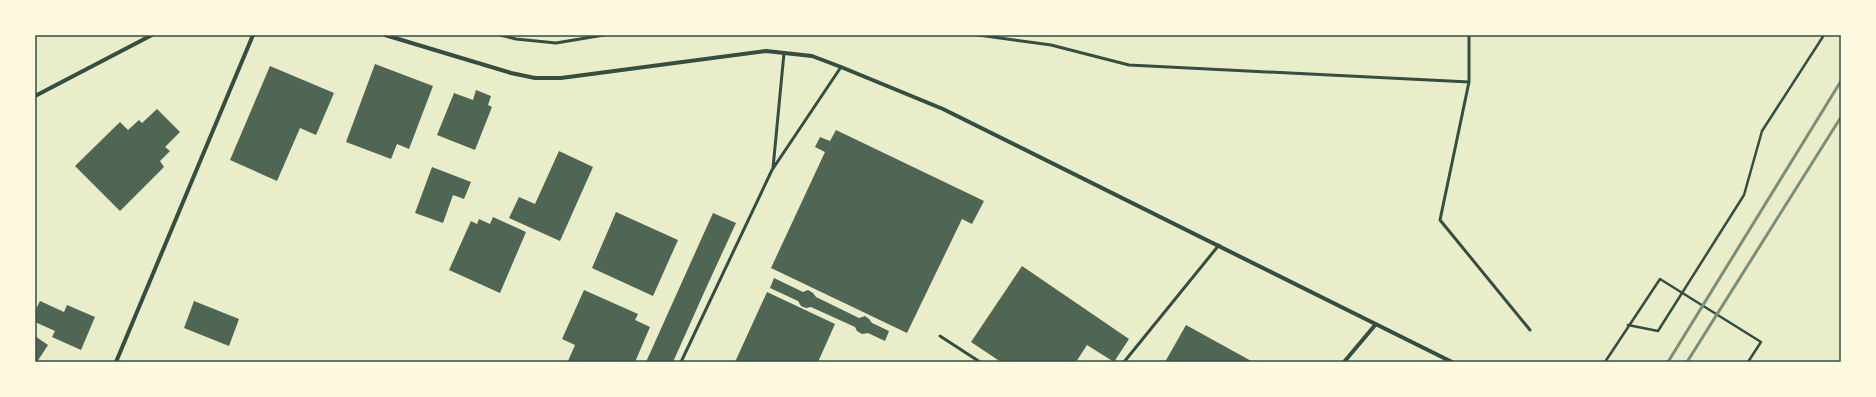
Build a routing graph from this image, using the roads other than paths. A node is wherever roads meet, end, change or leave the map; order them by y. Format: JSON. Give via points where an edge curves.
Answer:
{"nodes":[{"id":1,"x":152,"y":35,"type":"edge"},
{"id":2,"x":253,"y":35,"type":"edge"},
{"id":3,"x":385,"y":35,"type":"edge"},
{"id":4,"x":500,"y":35,"type":"edge"},
{"id":5,"x":604,"y":35,"type":"edge"},
{"id":6,"x":978,"y":35,"type":"edge"},
{"id":7,"x":1469,"y":35,"type":"edge"},
{"id":8,"x":784,"y":53,"type":"junction"},
{"id":9,"x":841,"y":67,"type":"junction"},
{"id":10,"x":1469,"y":82,"type":"junction"},
{"id":11,"x":35,"y":96,"type":"edge"},
{"id":12,"x":772,"y":170,"type":"junction"},
{"id":13,"x":1219,"y":245,"type":"junction"},
{"id":14,"x":1376,"y":324,"type":"junction"},
{"id":15,"x":1530,"y":330,"type":"dead end"},
{"id":16,"x":940,"y":336,"type":"dead end"},
{"id":17,"x":116,"y":362,"type":"edge"},
{"id":18,"x":681,"y":362,"type":"edge"},
{"id":19,"x":980,"y":362,"type":"edge"},
{"id":20,"x":1124,"y":362,"type":"edge"},
{"id":21,"x":1344,"y":362,"type":"edge"},
{"id":22,"x":1452,"y":362,"type":"edge"}],
"edges":[{"from":1,"to":11,"type":"street"},
{"from":2,"to":17,"type":"street"},
{"from":3,"to":8,"type":"street","via":[[535,78],[561,78],[766,51]]},
{"from":4,"to":5,"type":"lane","via":[[556,43]]},
{"from":6,"to":10,"type":"lane","via":[[1051,45],[1129,65]]},
{"from":7,"to":10,"type":"lane"},
{"from":8,"to":9,"type":"street","via":[[812,56]]},
{"from":8,"to":12,"type":"lane"},
{"from":9,"to":12,"type":"lane"},
{"from":9,"to":13,"type":"street","via":[[943,109]]},
{"from":10,"to":15,"type":"lane","via":[[1440,220]]},
{"from":12,"to":18,"type":"lane"},
{"from":13,"to":14,"type":"street"},
{"from":13,"to":20,"type":"lane"},
{"from":14,"to":21,"type":"street"},
{"from":14,"to":22,"type":"street"},
{"from":16,"to":19,"type":"lane"}]}
